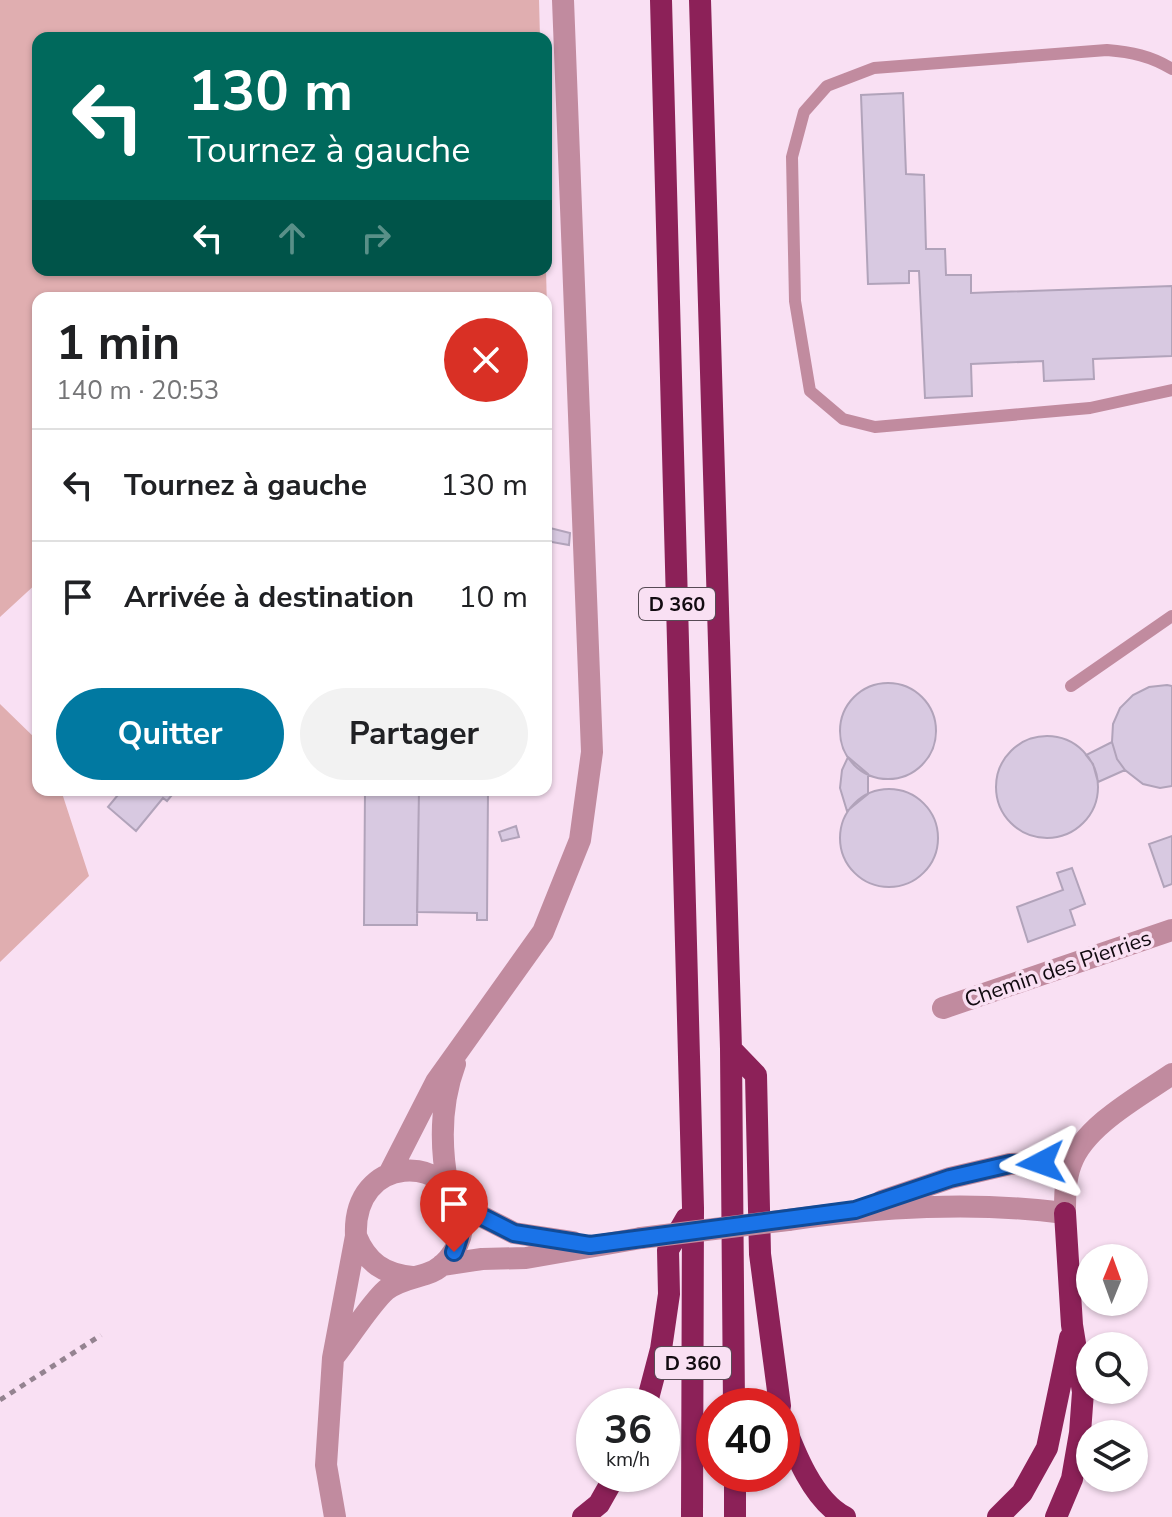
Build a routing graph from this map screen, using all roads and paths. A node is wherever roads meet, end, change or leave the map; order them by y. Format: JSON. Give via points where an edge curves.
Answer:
{"nodes":[{"id":1,"x":563,"y":0,"type":"edge"},
{"id":2,"x":661,"y":0,"type":"edge"},
{"id":3,"x":700,"y":0,"type":"edge"},
{"id":4,"x":1172,"y":69,"type":"edge"},
{"id":5,"x":1172,"y":390,"type":"edge"},
{"id":6,"x":1172,"y":616,"type":"edge"},
{"id":7,"x":1071,"y":686,"type":"dead end"},
{"id":8,"x":1172,"y":930,"type":"edge"},
{"id":9,"x":943,"y":1008,"type":"dead end"},
{"id":10,"x":463,"y":1044,"type":"junction"},
{"id":11,"x":731,"y":1049,"type":"junction"},
{"id":12,"x":1172,"y":1074,"type":"edge"},
{"id":13,"x":1071,"y":1162,"type":"junction"},
{"id":14,"x":389,"y":1174,"type":"junction"},
{"id":15,"x":453,"y":1196,"type":"junction"},
{"id":16,"x":693,"y":1208,"type":"junction"},
{"id":17,"x":855,"y":1210,"type":"junction"},
{"id":18,"x":1065,"y":1213,"type":"junction"},
{"id":19,"x":356,"y":1236,"type":"junction"},
{"id":20,"x":590,"y":1245,"type":"junction"},
{"id":21,"x":442,"y":1265,"type":"junction"},
{"id":22,"x":412,"y":1277,"type":"junction"},
{"id":23,"x":1072,"y":1325,"type":"junction"},
{"id":24,"x":101,"y":1335,"type":"dead end"},
{"id":25,"x":333,"y":1358,"type":"junction"},
{"id":26,"x":651,"y":1388,"type":"edge"},
{"id":27,"x":734,"y":1388,"type":"edge"},
{"id":28,"x":778,"y":1388,"type":"edge"},
{"id":29,"x":0,"y":1400,"type":"edge"},
{"id":30,"x":800,"y":1465,"type":"edge"},
{"id":31,"x":606,"y":1492,"type":"edge"},
{"id":32,"x":735,"y":1492,"type":"edge"},
{"id":33,"x":335,"y":1517,"type":"edge"},
{"id":34,"x":583,"y":1517,"type":"edge"},
{"id":35,"x":692,"y":1517,"type":"edge"},
{"id":36,"x":735,"y":1517,"type":"edge"},
{"id":37,"x":845,"y":1517,"type":"edge"},
{"id":38,"x":998,"y":1517,"type":"edge"},
{"id":39,"x":1056,"y":1517,"type":"edge"}],
"edges":[{"from":1,"to":10,"type":"street","via":[[592,752],[580,840],[543,932]]},
{"from":2,"to":16,"type":"highway","number":"D 360"},
{"from":3,"to":11,"type":"highway","number":"D 360"},
{"from":4,"to":5,"type":"lane","via":[[1156,59],[1107,50],[874,68],[827,86],[804,112],[792,157],[795,301],[810,391],[843,419],[875,427],[1090,408]]},
{"from":6,"to":7,"type":"lane"},
{"from":8,"to":9,"type":"street","name":"Chemin des Pierries"},
{"from":10,"to":14,"type":"street","via":[[436,1082]]},
{"from":10,"to":15,"type":"street","via":[[443,1114],[441,1153]]},
{"from":11,"to":27,"type":"highway","number":"D 360"},
{"from":11,"to":28,"type":"highway","via":[[756,1075],[760,1254]]},
{"from":12,"to":13,"type":"street","via":[[1115,1113],[1082,1142]]},
{"from":13,"to":17,"type":"street","via":[[1010,1164]]},
{"from":13,"to":18,"type":"street"},
{"from":14,"to":15,"type":"street","via":[[420,1171],[435,1177]]},
{"from":14,"to":19,"type":"street","via":[[370,1186],[360,1201]]},
{"from":15,"to":20,"type":"street","via":[[514,1233]]},
{"from":15,"to":21,"type":"street","via":[[462,1218],[461,1235]]},
{"from":16,"to":26,"type":"highway","via":[[668,1250],[669,1294]]},
{"from":16,"to":35,"type":"highway","number":"D 360"},
{"from":17,"to":18,"type":"street","via":[[954,1205]]},
{"from":17,"to":20,"type":"street","bridge":true},
{"from":18,"to":23,"type":"highway"},
{"from":19,"to":22,"type":"street","via":[[379,1268]]},
{"from":19,"to":25,"type":"street"},
{"from":20,"to":21,"type":"street","via":[[526,1258]]},
{"from":21,"to":22,"type":"street"},
{"from":22,"to":25,"type":"street","via":[[386,1290]]},
{"from":23,"to":38,"type":"highway","via":[[1047,1448],[1022,1493]]},
{"from":23,"to":39,"type":"highway","via":[[1083,1392],[1080,1433],[1072,1479]]},
{"from":24,"to":29,"type":"path"},
{"from":25,"to":33,"type":"street","via":[[326,1465]]},
{"from":30,"to":37,"type":"highway","via":[[836,1513]]},
{"from":31,"to":34,"type":"highway"},
{"from":32,"to":36,"type":"highway"}]}
